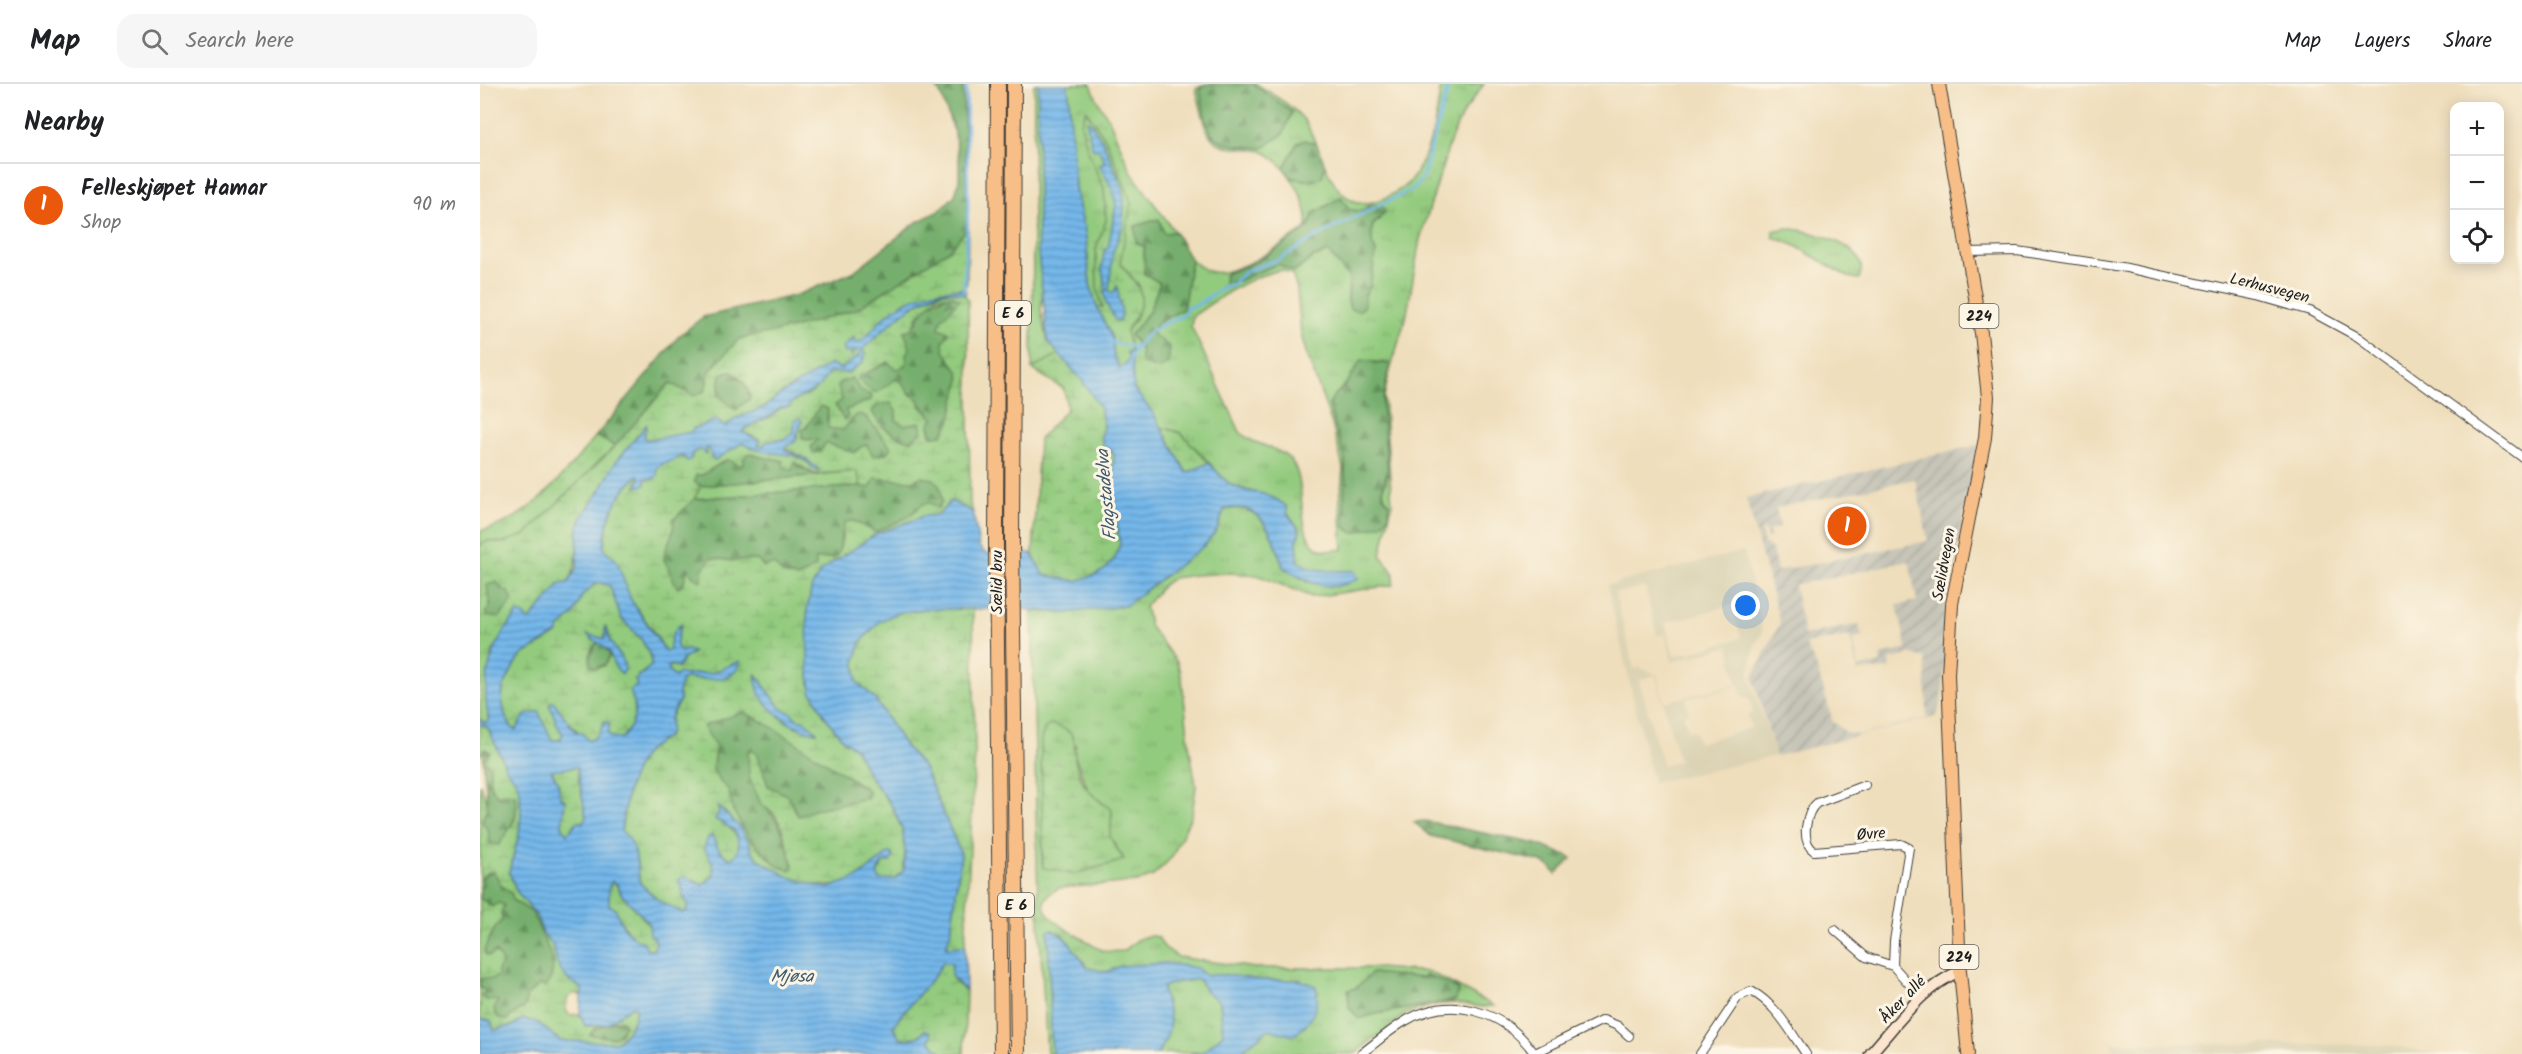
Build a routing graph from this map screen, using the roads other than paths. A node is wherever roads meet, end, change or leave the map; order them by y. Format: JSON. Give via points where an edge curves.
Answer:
{"nodes":[{"id":1,"x":998,"y":84,"type":"edge"},
{"id":2,"x":1014,"y":84,"type":"edge"},
{"id":3,"x":1939,"y":84,"type":"edge"},
{"id":4,"x":1968,"y":252,"type":"junction"},
{"id":5,"x":2522,"y":457,"type":"edge"},
{"id":6,"x":1864,"y":785,"type":"dead end"},
{"id":7,"x":1835,"y":930,"type":"dead end"},
{"id":8,"x":1893,"y":966,"type":"junction"},
{"id":9,"x":1960,"y":971,"type":"junction"},
{"id":10,"x":1921,"y":997,"type":"junction"},
{"id":11,"x":1629,"y":1036,"type":"dead end"},
{"id":12,"x":1001,"y":1054,"type":"edge"},
{"id":13,"x":1018,"y":1054,"type":"edge"},
{"id":14,"x":1361,"y":1054,"type":"edge"},
{"id":15,"x":1535,"y":1054,"type":"edge"},
{"id":16,"x":1700,"y":1054,"type":"edge"},
{"id":17,"x":1806,"y":1054,"type":"edge"},
{"id":18,"x":1870,"y":1054,"type":"edge"},
{"id":19,"x":1968,"y":1054,"type":"edge"}],
"edges":[{"from":1,"to":12,"type":"highway","name":"Sælid bru","number":"E 6","via":[[996,622]]},
{"from":2,"to":13,"type":"highway","name":"Sælid bru","number":"E 6","via":[[1012,623]]},
{"from":3,"to":4,"type":"main road","name":"Sælidvegen","number":"224"},
{"from":4,"to":5,"type":"street","name":"Lerhusvegen","via":[[2017,251],[2122,267],[2310,310],[2358,337]]},
{"from":4,"to":9,"type":"main road","name":"Sælidvegen","number":"224","via":[[1988,397],[1985,438],[1952,604],[1947,675]]},
{"from":6,"to":8,"type":"street","name":"Øvre","via":[[1811,808],[1807,842],[1814,851],[1902,844],[1909,848]]},
{"from":7,"to":8,"type":"street","via":[[1866,957]]},
{"from":8,"to":10,"type":"street"},
{"from":9,"to":10,"type":"street","name":"Åker allé","via":[[1944,978]]},
{"from":9,"to":19,"type":"main road","name":"Sælidvegen","number":"224"},
{"from":10,"to":18,"type":"street","name":"Åker allé"},
{"from":11,"to":15,"type":"street","via":[[1603,1020]]},
{"from":14,"to":15,"type":"street","via":[[1401,1023],[1430,1010],[1457,1006],[1490,1015],[1517,1034]]},
{"from":16,"to":17,"type":"street","via":[[1738,997],[1751,991],[1777,1014]]}]}
